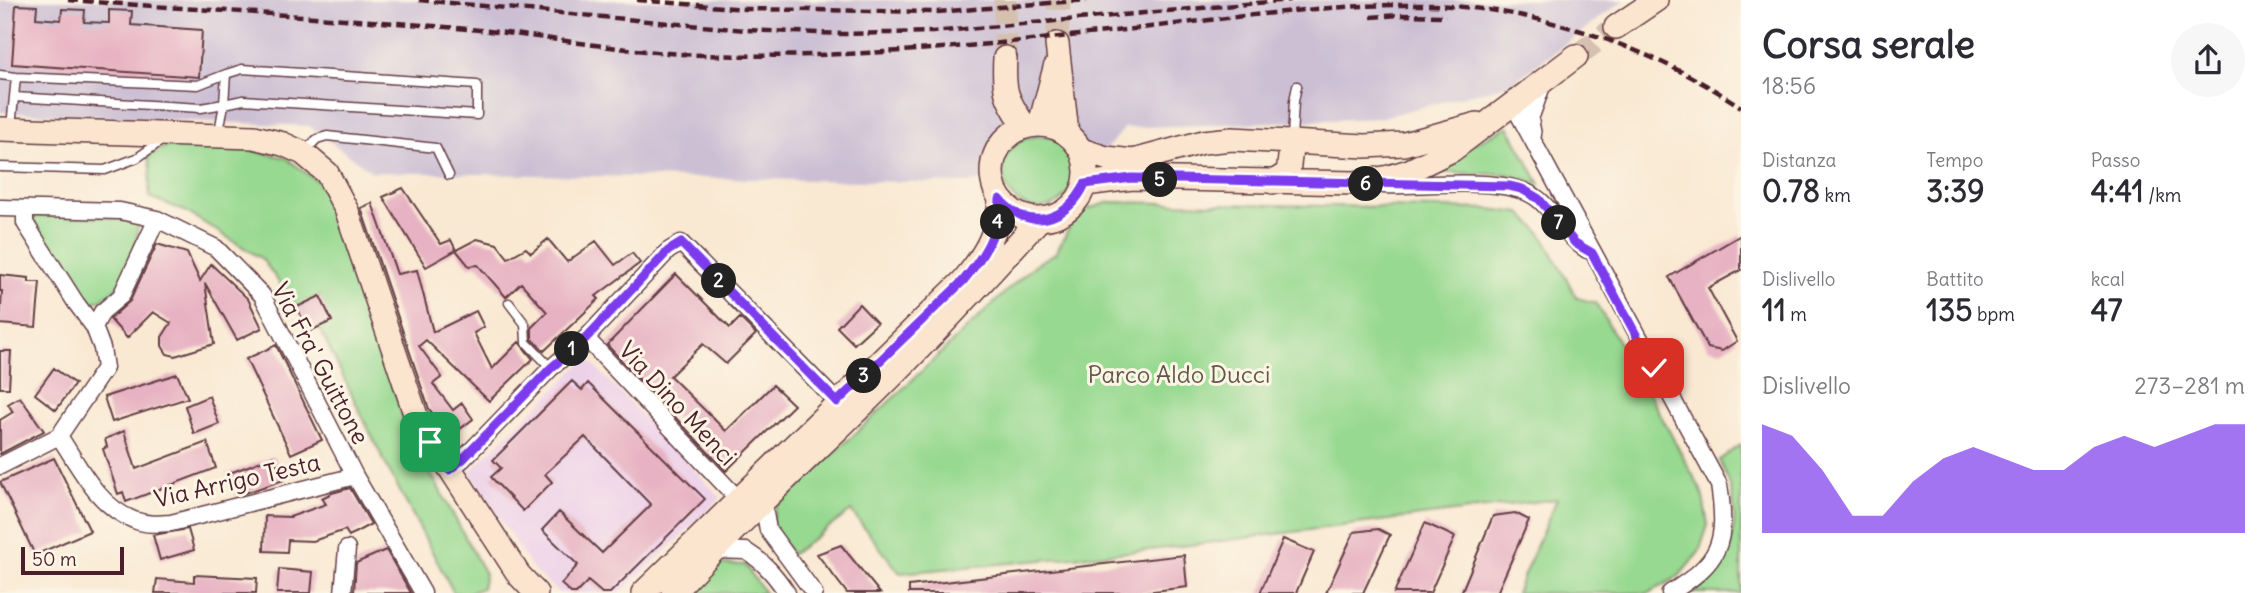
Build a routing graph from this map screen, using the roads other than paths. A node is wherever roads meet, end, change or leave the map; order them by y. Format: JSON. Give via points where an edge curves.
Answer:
{"nodes":[{"id":1,"x":1656,"y":0,"type":"edge"},
{"id":2,"x":1616,"y":27,"type":"tunnel mouth"},
{"id":3,"x":1576,"y":55,"type":"tunnel mouth"},
{"id":4,"x":1005,"y":58,"type":"tunnel mouth"},
{"id":5,"x":226,"y":74,"type":"junction"},
{"id":6,"x":0,"y":75,"type":"edge"},
{"id":7,"x":16,"y":77,"type":"junction"},
{"id":8,"x":1543,"y":82,"type":"junction"},
{"id":9,"x":1297,"y":86,"type":"dead end"},
{"id":10,"x":14,"y":97,"type":"junction"},
{"id":11,"x":224,"y":104,"type":"junction"},
{"id":12,"x":1513,"y":104,"type":"junction"},
{"id":13,"x":1493,"y":117,"type":"junction"},
{"id":14,"x":1032,"y":125,"type":"junction"},
{"id":15,"x":5,"y":129,"type":"edge"},
{"id":16,"x":172,"y":134,"type":"junction"},
{"id":17,"x":219,"y":135,"type":"junction"},
{"id":18,"x":1074,"y":141,"type":"junction"},
{"id":19,"x":1292,"y":141,"type":"junction"},
{"id":20,"x":1534,"y":144,"type":"junction"},
{"id":21,"x":303,"y":153,"type":"junction"},
{"id":22,"x":0,"y":167,"type":"edge"},
{"id":23,"x":449,"y":175,"type":"dead end"},
{"id":24,"x":1273,"y":182,"type":"junction"},
{"id":25,"x":1354,"y":183,"type":"junction"},
{"id":26,"x":1085,"y":184,"type":"junction"},
{"id":27,"x":1000,"y":199,"type":"junction"},
{"id":28,"x":0,"y":208,"type":"edge"},
{"id":29,"x":25,"y":209,"type":"junction"},
{"id":30,"x":158,"y":219,"type":"junction"},
{"id":31,"x":1040,"y":219,"type":"junction"},
{"id":32,"x":1592,"y":253,"type":"junction"},
{"id":33,"x":509,"y":303,"type":"dead end"},
{"id":34,"x":94,"y":327,"type":"junction"},
{"id":35,"x":586,"y":338,"type":"junction"},
{"id":36,"x":551,"y":368,"type":"junction"},
{"id":37,"x":837,"y":402,"type":"junction"},
{"id":38,"x":59,"y":436,"type":"junction"},
{"id":39,"x":0,"y":466,"type":"edge"},
{"id":40,"x":449,"y":470,"type":"junction"},
{"id":41,"x":355,"y":476,"type":"junction"},
{"id":42,"x":738,"y":499,"type":"junction"},
{"id":43,"x":762,"y":502,"type":"junction"},
{"id":44,"x":347,"y":549,"type":"dead end"},
{"id":45,"x":713,"y":550,"type":"junction"},
{"id":46,"x":523,"y":584,"type":"edge"},
{"id":47,"x":343,"y":593,"type":"edge"},
{"id":48,"x":423,"y":593,"type":"edge"},
{"id":49,"x":536,"y":593,"type":"edge"},
{"id":50,"x":643,"y":593,"type":"edge"},
{"id":51,"x":673,"y":593,"type":"edge"},
{"id":52,"x":787,"y":593,"type":"edge"},
{"id":53,"x":814,"y":593,"type":"edge"},
{"id":54,"x":1670,"y":593,"type":"edge"}],
"edges":[{"from":1,"to":2,"type":"main road"},
{"from":3,"to":8,"type":"main road"},
{"from":4,"to":14,"type":"main road","via":[[1003,84],[1011,106]]},
{"from":5,"to":7,"type":"lane","via":[[198,85]]},
{"from":5,"to":11,"type":"lane"},
{"from":5,"to":11,"type":"lane","via":[[242,69],[477,85],[477,115],[243,100]]},
{"from":6,"to":7,"type":"lane"},
{"from":7,"to":10,"type":"lane"},
{"from":8,"to":12,"type":"main road"},
{"from":8,"to":20,"type":"street","via":[[1530,119]]},
{"from":9,"to":19,"type":"lane"},
{"from":10,"to":11,"type":"lane","via":[[201,108]]},
{"from":10,"to":15,"type":"lane"},
{"from":11,"to":17,"type":"lane"},
{"from":12,"to":13,"type":"main road"},
{"from":12,"to":20,"type":"street"},
{"from":13,"to":19,"type":"main road","via":[[1404,144]]},
{"from":13,"to":25,"type":"main road","via":[[1452,150],[1424,164]]},
{"from":14,"to":18,"type":"main road","via":[[1054,127]]},
{"from":14,"to":18,"type":"main road","via":[[1055,70],[1057,44]]},
{"from":14,"to":27,"type":"main road","via":[[1007,136],[996,152],[991,171]]},
{"from":15,"to":16,"type":"main road"},
{"from":16,"to":17,"type":"main road"},
{"from":16,"to":22,"type":"lane","via":[[137,158],[105,170]]},
{"from":17,"to":21,"type":"main road","via":[[254,137]]},
{"from":18,"to":19,"type":"main road","via":[[1107,158],[1133,161],[1215,140]]},
{"from":18,"to":26,"type":"main road","via":[[1086,172]]},
{"from":19,"to":24,"type":"main road","via":[[1288,173]]},
{"from":20,"to":32,"type":"street"},
{"from":21,"to":23,"type":"lane","via":[[327,136],[436,148]]},
{"from":21,"to":40,"type":"main road","via":[[327,173],[347,211],[416,416]]},
{"from":24,"to":25,"type":"main road"},
{"from":24,"to":26,"type":"main road","via":[[1132,178]]},
{"from":25,"to":32,"type":"street","via":[[1522,189],[1539,199],[1575,243]]},
{"from":26,"to":31,"type":"main road","via":[[1068,209]]},
{"from":27,"to":31,"type":"main road","via":[[1017,214]]},
{"from":27,"to":37,"type":"main road","via":[[1000,218],[981,260]]},
{"from":28,"to":29,"type":"street","name":"Via Fra' Guittone"},
{"from":29,"to":30,"type":"street","name":"Via Fra' Guittone","via":[[120,211]]},
{"from":29,"to":34,"type":"street","via":[[25,223]]},
{"from":30,"to":34,"type":"street","via":[[121,296],[102,312]]},
{"from":30,"to":41,"type":"street","name":"Via Fra' Guittone","via":[[216,248],[262,295]]},
{"from":31,"to":43,"type":"main road","via":[[894,374]]},
{"from":32,"to":54,"type":"street","via":[[1719,485],[1722,539],[1710,562]]},
{"from":33,"to":36,"type":"lane","via":[[525,324],[526,342]]},
{"from":34,"to":38,"type":"street","via":[[105,368]]},
{"from":35,"to":36,"type":"street"},
{"from":35,"to":37,"type":"street","via":[[668,251],[681,243]]},
{"from":35,"to":42,"type":"street","name":"Via Dino Menci"},
{"from":36,"to":40,"type":"street"},
{"from":37,"to":42,"type":"main road"},
{"from":38,"to":39,"type":"street"},
{"from":38,"to":41,"type":"street","name":"Via Arrigo Testa","via":[[97,493],[133,520],[149,524],[171,523]]},
{"from":40,"to":46,"type":"main road"},
{"from":41,"to":48,"type":"street","name":"Via Fra' Guittone"},
{"from":42,"to":50,"type":"main road"},
{"from":43,"to":45,"type":"main road"},
{"from":43,"to":53,"type":"street","via":[[768,530]]},
{"from":44,"to":47,"type":"street"},
{"from":45,"to":51,"type":"main road"},
{"from":45,"to":52,"type":"street","via":[[750,553],[767,565]]},
{"from":46,"to":49,"type":"main road"}]}
